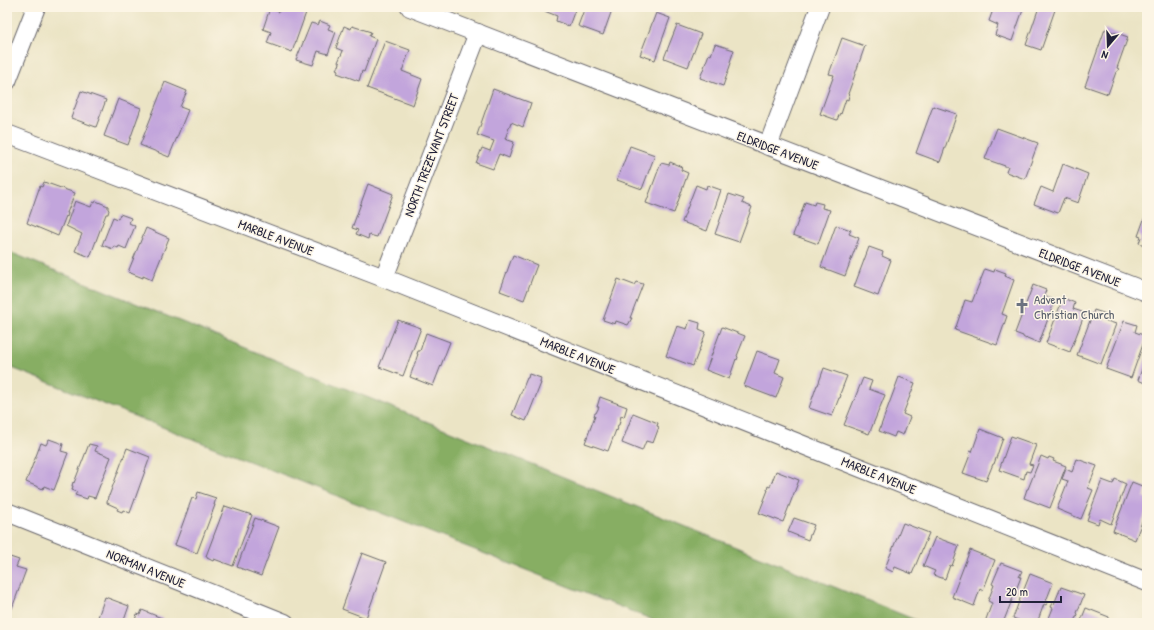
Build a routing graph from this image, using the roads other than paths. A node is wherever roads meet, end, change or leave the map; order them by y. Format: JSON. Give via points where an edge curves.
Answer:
{"nodes":[{"id":1,"x":36,"y":7,"type":"edge"},
{"id":2,"x":410,"y":7,"type":"edge"},
{"id":3,"x":820,"y":7,"type":"edge"},
{"id":4,"x":478,"y":32,"type":"junction"},
{"id":5,"x":7,"y":81,"type":"edge"},
{"id":6,"x":7,"y":134,"type":"edge"},
{"id":7,"x":768,"y":146,"type":"junction"},
{"id":8,"x":384,"y":278,"type":"junction"},
{"id":9,"x":1147,"y":292,"type":"edge"},
{"id":10,"x":7,"y":512,"type":"edge"},
{"id":11,"x":1147,"y":582,"type":"edge"},
{"id":12,"x":266,"y":620,"type":"edge"},
{"id":13,"x":285,"y":623,"type":"edge"}],
"edges":[{"from":1,"to":5,"type":"street"},
{"from":2,"to":4,"type":"street","name":"ELDRIDGE AVENUE"},
{"from":3,"to":7,"type":"street"},
{"from":4,"to":7,"type":"street","name":"ELDRIDGE AVENUE"},
{"from":4,"to":8,"type":"street","name":"NORTH TREZEVANT STREET"},
{"from":6,"to":8,"type":"street","name":"MARBLE AVENUE"},
{"from":7,"to":9,"type":"street","name":"ELDRIDGE AVENUE"},
{"from":8,"to":11,"type":"street","name":"MARBLE AVENUE"},
{"from":10,"to":12,"type":"street","name":"NORMAN AVENUE"},
{"from":12,"to":13,"type":"street","name":"NORMAN AVENUE"}]}
